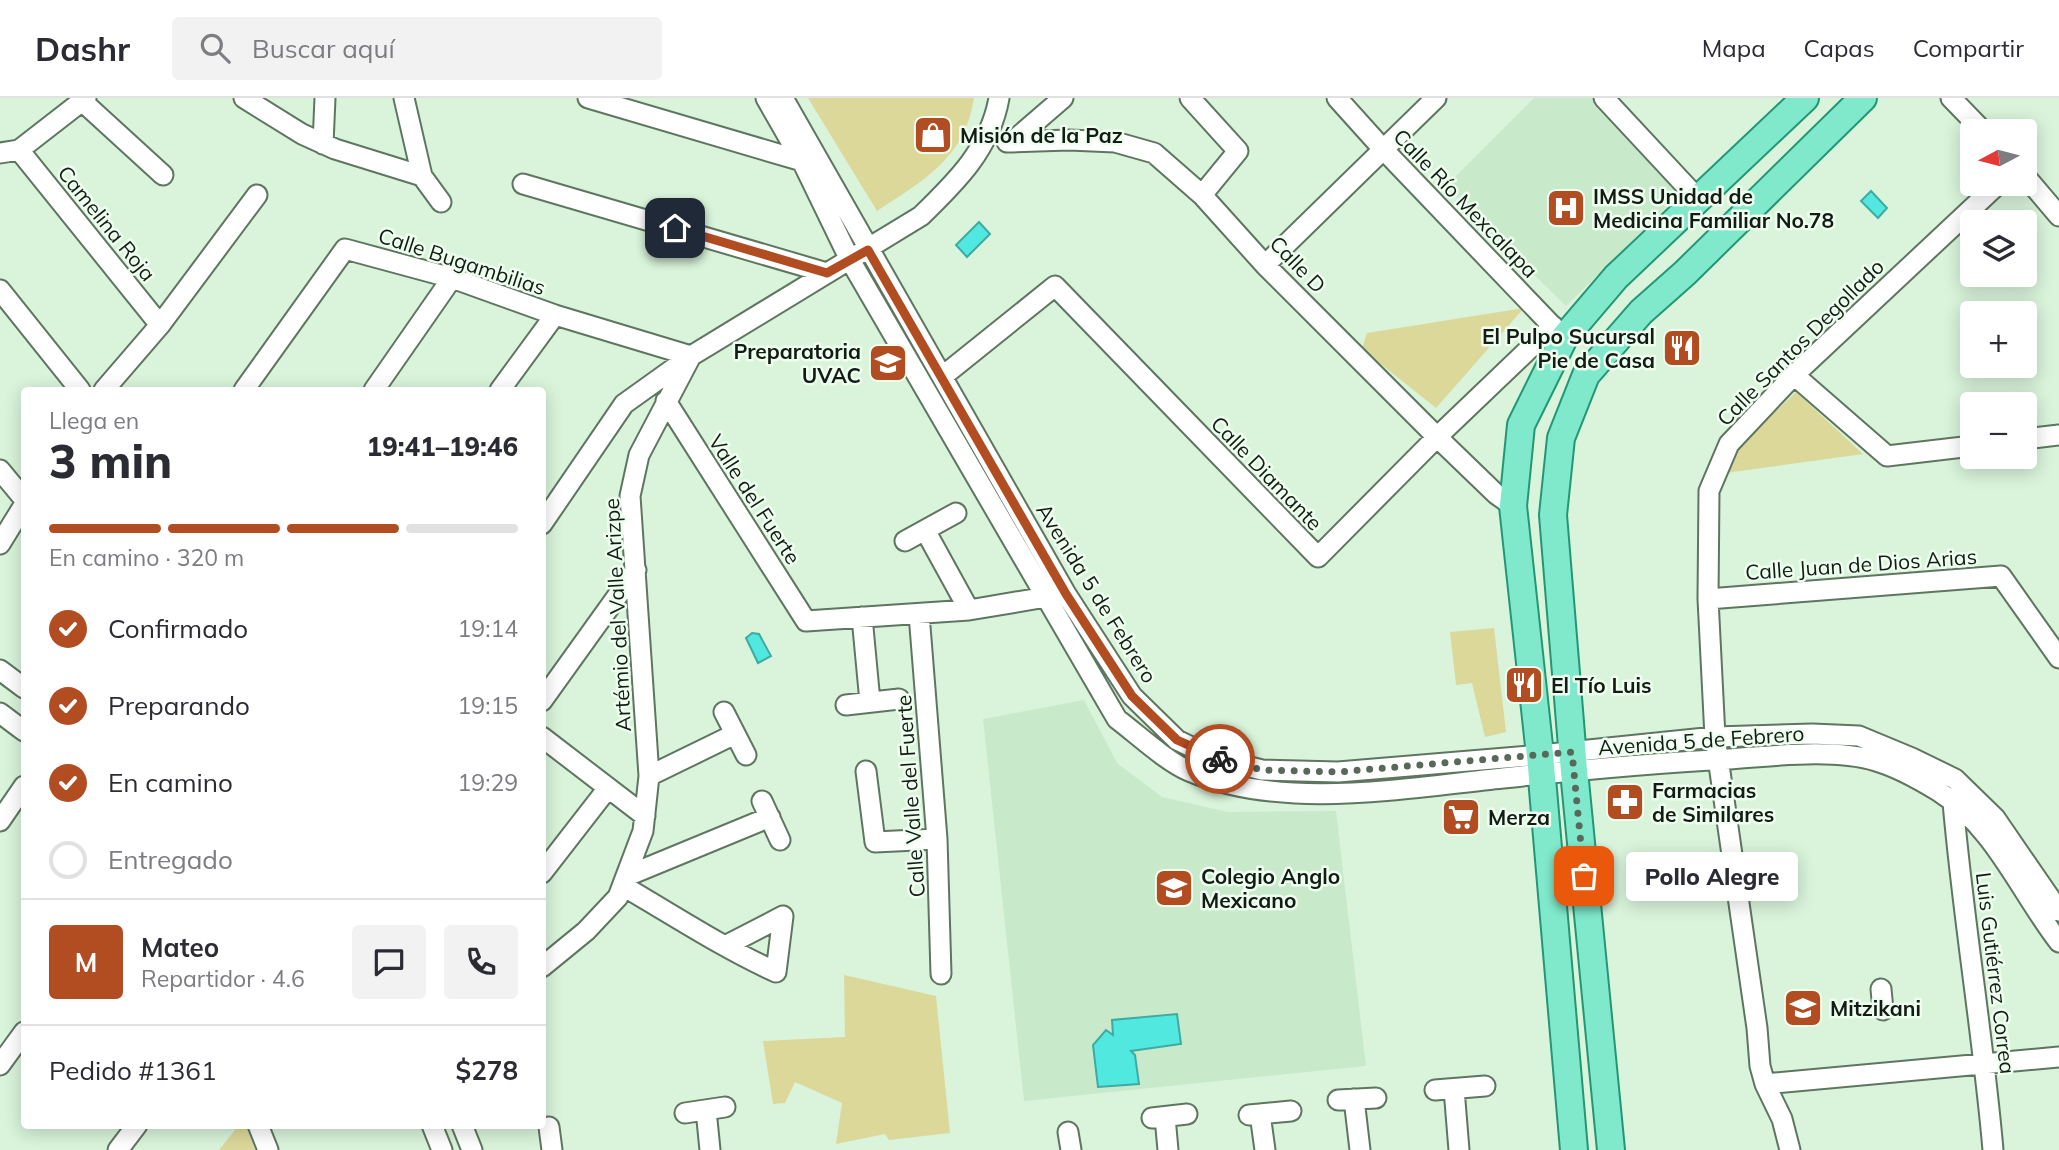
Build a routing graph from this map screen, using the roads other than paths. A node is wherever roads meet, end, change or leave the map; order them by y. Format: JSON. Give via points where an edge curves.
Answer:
{"nodes":[{"id":1,"x":244,"y":98,"type":"edge"},
{"id":2,"x":325,"y":98,"type":"edge"},
{"id":3,"x":404,"y":98,"type":"edge"},
{"id":4,"x":588,"y":98,"type":"edge"},
{"id":5,"x":766,"y":98,"type":"edge"},
{"id":6,"x":783,"y":98,"type":"edge"},
{"id":7,"x":999,"y":98,"type":"edge"},
{"id":8,"x":1063,"y":98,"type":"edge"},
{"id":9,"x":1190,"y":98,"type":"edge"},
{"id":10,"x":1337,"y":98,"type":"edge"},
{"id":11,"x":1436,"y":98,"type":"edge"},
{"id":12,"x":1805,"y":98,"type":"edge"},
{"id":13,"x":1863,"y":98,"type":"edge"},
{"id":14,"x":1951,"y":98,"type":"edge"},
{"id":15,"x":84,"y":99,"type":"edge"},
{"id":16,"x":1611,"y":100,"type":"edge"},
{"id":17,"x":1971,"y":119,"type":"edge"},
{"id":18,"x":1012,"y":142,"type":"junction"},
{"id":19,"x":985,"y":143,"type":"junction"},
{"id":20,"x":323,"y":144,"type":"junction"},
{"id":21,"x":1382,"y":148,"type":"junction"},
{"id":22,"x":9,"y":152,"type":"edge"},
{"id":23,"x":802,"y":161,"type":"junction"},
{"id":24,"x":163,"y":175,"type":"dead end"},
{"id":25,"x":422,"y":176,"type":"junction"},
{"id":26,"x":523,"y":184,"type":"dead end"},
{"id":27,"x":2037,"y":190,"type":"edge"},
{"id":28,"x":257,"y":195,"type":"dead end"},
{"id":29,"x":1202,"y":195,"type":"junction"},
{"id":30,"x":1985,"y":196,"type":"edge"},
{"id":31,"x":1699,"y":199,"type":"junction"},
{"id":32,"x":441,"y":202,"type":"dead end"},
{"id":33,"x":2059,"y":216,"type":"edge"},
{"id":34,"x":868,"y":250,"type":"junction"},
{"id":35,"x":850,"y":260,"type":"junction"},
{"id":36,"x":1265,"y":265,"type":"junction"},
{"id":37,"x":827,"y":273,"type":"junction"},
{"id":38,"x":452,"y":278,"type":"junction"},
{"id":39,"x":0,"y":290,"type":"edge"},
{"id":40,"x":0,"y":310,"type":"edge"},
{"id":41,"x":555,"y":315,"type":"junction"},
{"id":42,"x":26,"y":321,"type":"junction"},
{"id":43,"x":160,"y":325,"type":"junction"},
{"id":44,"x":1558,"y":332,"type":"junction"},
{"id":45,"x":691,"y":356,"type":"junction"},
{"id":46,"x":1794,"y":375,"type":"junction"},
{"id":47,"x":943,"y":376,"type":"junction"},
{"id":48,"x":78,"y":387,"type":"edge"},
{"id":49,"x":107,"y":387,"type":"edge"},
{"id":50,"x":246,"y":387,"type":"edge"},
{"id":51,"x":376,"y":387,"type":"edge"},
{"id":52,"x":502,"y":387,"type":"edge"},
{"id":53,"x":666,"y":401,"type":"junction"},
{"id":54,"x":2059,"y":435,"type":"edge"},
{"id":55,"x":1437,"y":437,"type":"junction"},
{"id":56,"x":2037,"y":438,"type":"edge"},
{"id":57,"x":1960,"y":447,"type":"edge"},
{"id":58,"x":0,"y":470,"type":"edge"},
{"id":59,"x":21,"y":495,"type":"edge"},
{"id":60,"x":1513,"y":506,"type":"junction"},
{"id":61,"x":21,"y":510,"type":"edge"},
{"id":62,"x":956,"y":513,"type":"dead end"},
{"id":63,"x":546,"y":518,"type":"edge"},
{"id":64,"x":925,"y":530,"type":"junction"},
{"id":65,"x":905,"y":541,"type":"dead end"},
{"id":66,"x":0,"y":544,"type":"edge"},
{"id":67,"x":636,"y":570,"type":"junction"},
{"id":68,"x":1057,"y":595,"type":"junction"},
{"id":69,"x":1708,"y":599,"type":"junction"},
{"id":70,"x":969,"y":610,"type":"junction"},
{"id":71,"x":919,"y":614,"type":"junction"},
{"id":72,"x":862,"y":617,"type":"junction"},
{"id":73,"x":2059,"y":657,"type":"edge"},
{"id":74,"x":0,"y":670,"type":"edge"},
{"id":75,"x":21,"y":686,"type":"edge"},
{"id":76,"x":546,"y":695,"type":"edge"},
{"id":77,"x":899,"y":699,"type":"dead end"},
{"id":78,"x":870,"y":702,"type":"junction"},
{"id":79,"x":846,"y":705,"type":"dead end"},
{"id":80,"x":0,"y":712,"type":"edge"},
{"id":81,"x":724,"y":712,"type":"dead end"},
{"id":82,"x":21,"y":730,"type":"edge"},
{"id":83,"x":734,"y":734,"type":"junction"},
{"id":84,"x":1715,"y":737,"type":"junction"},
{"id":85,"x":546,"y":740,"type":"edge"},
{"id":86,"x":746,"y":755,"type":"dead end"},
{"id":87,"x":1717,"y":760,"type":"junction"},
{"id":88,"x":1573,"y":762,"type":"junction"},
{"id":89,"x":1541,"y":764,"type":"junction"},
{"id":90,"x":866,"y":771,"type":"dead end"},
{"id":91,"x":649,"y":776,"type":"junction"},
{"id":92,"x":608,"y":788,"type":"junction"},
{"id":93,"x":21,"y":790,"type":"edge"},
{"id":94,"x":1953,"y":802,"type":"junction"},
{"id":95,"x":645,"y":816,"type":"junction"},
{"id":96,"x":0,"y":821,"type":"edge"},
{"id":97,"x":937,"y":839,"type":"junction"},
{"id":98,"x":780,"y":840,"type":"dead end"},
{"id":99,"x":546,"y":868,"type":"edge"},
{"id":100,"x":625,"y":881,"type":"junction"},
{"id":101,"x":2059,"y":911,"type":"edge"},
{"id":102,"x":2057,"y":937,"type":"edge"},
{"id":103,"x":725,"y":946,"type":"dead end"},
{"id":104,"x":546,"y":964,"type":"edge"},
{"id":105,"x":941,"y":974,"type":"dead end"},
{"id":106,"x":1881,"y":989,"type":"dead end"},
{"id":107,"x":1883,"y":1010,"type":"dead end"},
{"id":108,"x":21,"y":1036,"type":"edge"},
{"id":109,"x":2059,"y":1057,"type":"edge"},
{"id":110,"x":0,"y":1065,"type":"edge"},
{"id":111,"x":1986,"y":1065,"type":"junction"},
{"id":112,"x":1765,"y":1084,"type":"junction"},
{"id":113,"x":1485,"y":1086,"type":"dead end"},
{"id":114,"x":1376,"y":1098,"type":"dead end"},
{"id":115,"x":1291,"y":1111,"type":"dead end"},
{"id":116,"x":685,"y":1113,"type":"dead end"},
{"id":117,"x":1187,"y":1114,"type":"dead end"},
{"id":118,"x":550,"y":1127,"type":"dead end"},
{"id":119,"x":134,"y":1129,"type":"edge"},
{"id":120,"x":260,"y":1129,"type":"edge"},
{"id":121,"x":434,"y":1129,"type":"edge"},
{"id":122,"x":464,"y":1129,"type":"edge"},
{"id":123,"x":547,"y":1149,"type":"edge"},
{"id":124,"x":118,"y":1150,"type":"edge"},
{"id":125,"x":268,"y":1150,"type":"edge"},
{"id":126,"x":442,"y":1150,"type":"edge"},
{"id":127,"x":472,"y":1150,"type":"edge"},
{"id":128,"x":710,"y":1150,"type":"edge"},
{"id":129,"x":1168,"y":1150,"type":"edge"},
{"id":130,"x":1265,"y":1150,"type":"edge"},
{"id":131,"x":1360,"y":1150,"type":"edge"},
{"id":132,"x":1460,"y":1150,"type":"edge"},
{"id":133,"x":1574,"y":1150,"type":"edge"},
{"id":134,"x":1611,"y":1150,"type":"edge"},
{"id":135,"x":1790,"y":1150,"type":"edge"},
{"id":136,"x":1993,"y":1150,"type":"edge"}],
"edges":[{"from":1,"to":20,"type":"street"},
{"from":2,"to":20,"type":"street"},
{"from":3,"to":25,"type":"street"},
{"from":4,"to":23,"type":"street"},
{"from":5,"to":23,"type":"street","name":"Avenida 5 de Febrero"},
{"from":6,"to":34,"type":"street","name":"Avenida 5 de Febrero"},
{"from":7,"to":19,"type":"street","name":"Artémio del Valle Arizpe"},
{"from":8,"to":18,"type":"street"},
{"from":9,"to":29,"type":"street","via":[[1238,150]]},
{"from":10,"to":21,"type":"street","name":"Calle Río Mexcalapa"},
{"from":11,"to":21,"type":"street"},
{"from":12,"to":31,"type":"main road"},
{"from":13,"to":88,"type":"main road","via":[[1641,312],[1586,375],[1561,438],[1553,515]]},
{"from":14,"to":17,"type":"street"},
{"from":15,"to":22,"type":"street"},
{"from":15,"to":24,"type":"street"},
{"from":16,"to":31,"type":"street"},
{"from":18,"to":19,"type":"street","name":"Calle D"},
{"from":18,"to":29,"type":"street","name":"Calle D","via":[[1115,142],[1154,153]]},
{"from":19,"to":34,"type":"street","name":"Artémio del Valle Arizpe","via":[[921,216]]},
{"from":20,"to":25,"type":"street"},
{"from":21,"to":36,"type":"street"},
{"from":21,"to":44,"type":"street","name":"Calle Río Mexcalapa"},
{"from":22,"to":43,"type":"street","name":"Camelina Roja"},
{"from":23,"to":35,"type":"street","name":"Avenida 5 de Febrero"},
{"from":25,"to":32,"type":"street"},
{"from":26,"to":37,"type":"street"},
{"from":27,"to":33,"type":"street"},
{"from":28,"to":43,"type":"street"},
{"from":29,"to":36,"type":"street","name":"Calle D"},
{"from":30,"to":46,"type":"street","name":"Calle Santos Degollado"},
{"from":31,"to":44,"type":"main road"},
{"from":34,"to":35,"type":"street","name":"Artémio del Valle Arizpe"},
{"from":34,"to":47,"type":"street","name":"Avenida 5 de Febrero"},
{"from":35,"to":37,"type":"street","name":"Artémio del Valle Arizpe"},
{"from":35,"to":68,"type":"street","name":"Avenida 5 de Febrero"},
{"from":36,"to":55,"type":"street","name":"Calle D"},
{"from":37,"to":45,"type":"street","name":"Artémio del Valle Arizpe"},
{"from":38,"to":41,"type":"street","name":"Calle Bugambilias"},
{"from":38,"to":50,"type":"street","name":"Calle Bugambilias","via":[[345,249]]},
{"from":38,"to":51,"type":"street"},
{"from":39,"to":42,"type":"street"},
{"from":40,"to":42,"type":"street"},
{"from":41,"to":45,"type":"street","name":"Calle Bugambilias"},
{"from":41,"to":52,"type":"street"},
{"from":42,"to":48,"type":"street"},
{"from":43,"to":49,"type":"street"},
{"from":44,"to":55,"type":"street","name":"Calle Diamante"},
{"from":44,"to":60,"type":"main road","via":[[1521,425]]},
{"from":45,"to":53,"type":"street","name":"Artémio del Valle Arizpe"},
{"from":45,"to":63,"type":"street","via":[[624,404]]},
{"from":46,"to":57,"type":"street","via":[[1887,456]]},
{"from":46,"to":69,"type":"street","name":"Calle Santos Degollado","via":[[1729,444],[1709,491]]},
{"from":47,"to":55,"type":"street","name":"Calle Diamante","via":[[1055,286],[1318,557]]},
{"from":47,"to":68,"type":"street","name":"Avenida 5 de Febrero"},
{"from":53,"to":67,"type":"street","name":"Artémio del Valle Arizpe","via":[[639,455],[630,496]]},
{"from":53,"to":72,"type":"street","name":"Valle del Fuerte","via":[[806,621]]},
{"from":54,"to":56,"type":"street"},
{"from":55,"to":60,"type":"street","name":"Calle D"},
{"from":58,"to":59,"type":"street"},
{"from":60,"to":89,"type":"main road"},
{"from":61,"to":66,"type":"street"},
{"from":62,"to":64,"type":"street"},
{"from":64,"to":65,"type":"street"},
{"from":64,"to":70,"type":"street"},
{"from":67,"to":76,"type":"street"},
{"from":67,"to":91,"type":"street","name":"Artémio del Valle Arizpe"},
{"from":68,"to":70,"type":"street"},
{"from":68,"to":89,"type":"street","name":"Avenida 5 de Febrero","via":[[1132,696],[1177,740],[1213,758],[1262,770],[1338,772]]},
{"from":69,"to":73,"type":"street","name":"Calle Juan de Dios Arias","via":[[2001,576]]},
{"from":69,"to":84,"type":"street","name":"Calle Santos Degollado"},
{"from":70,"to":71,"type":"street"},
{"from":71,"to":72,"type":"street"},
{"from":71,"to":97,"type":"street","name":"Calle Valle del Fuerte"},
{"from":72,"to":78,"type":"street"},
{"from":74,"to":75,"type":"street"},
{"from":77,"to":78,"type":"street"},
{"from":78,"to":79,"type":"street"},
{"from":80,"to":82,"type":"street"},
{"from":81,"to":83,"type":"street"},
{"from":83,"to":86,"type":"street"},
{"from":83,"to":91,"type":"street"},
{"from":84,"to":87,"type":"street","name":"Calle Santos Degollado"},
{"from":84,"to":88,"type":"street","name":"Avenida 5 de Febrero"},
{"from":84,"to":101,"type":"street","name":"Avenida 5 de Febrero","via":[[1860,736],[1955,779],[1995,818]]},
{"from":85,"to":92,"type":"street"},
{"from":87,"to":88,"type":"street","name":"Avenida 5 de Febrero"},
{"from":87,"to":94,"type":"street","name":"Avenida 5 de Febrero","via":[[1810,754],[1861,758],[1906,774]]},
{"from":87,"to":112,"type":"street","name":"Calle Santos Degollado"},
{"from":88,"to":89,"type":"street","name":"Avenida 5 de Febrero"},
{"from":88,"to":134,"type":"main road"},
{"from":89,"to":133,"type":"main road"},
{"from":90,"to":97,"type":"street","via":[[875,842]]},
{"from":91,"to":95,"type":"street","name":"Artémio del Valle Arizpe"},
{"from":92,"to":95,"type":"street"},
{"from":92,"to":99,"type":"street"},
{"from":93,"to":96,"type":"street"},
{"from":94,"to":102,"type":"street","name":"Avenida 5 de Febrero","via":[[1990,837]]},
{"from":94,"to":111,"type":"street","name":"Luis Gutiérrez Correa"},
{"from":95,"to":100,"type":"street","name":"Artémio del Valle Arizpe"},
{"from":97,"to":105,"type":"street","name":"Calle Valle del Fuerte"},
{"from":98,"to":100,"type":"street","via":[[766,809]]},
{"from":100,"to":103,"type":"street"},
{"from":100,"to":104,"type":"street","name":"Artémio del Valle Arizpe","via":[[618,897],[586,931]]},
{"from":106,"to":107,"type":"street"},
{"from":108,"to":110,"type":"street"},
{"from":109,"to":111,"type":"street"},
{"from":111,"to":112,"type":"street"},
{"from":111,"to":136,"type":"street","name":"Luis Gutiérrez Correa"},
{"from":112,"to":135,"type":"street","name":"Calle Santos Degollado"},
{"from":113,"to":132,"type":"street","via":[[1444,1090]]},
{"from":114,"to":131,"type":"street","via":[[1346,1100]]},
{"from":115,"to":130,"type":"street","via":[[1254,1114]]},
{"from":116,"to":128,"type":"street","via":[[716,1109]]},
{"from":117,"to":129,"type":"street","via":[[1158,1117]]},
{"from":118,"to":123,"type":"street"},
{"from":119,"to":124,"type":"street"},
{"from":120,"to":125,"type":"street"},
{"from":121,"to":126,"type":"street"},
{"from":122,"to":127,"type":"street"}]}
